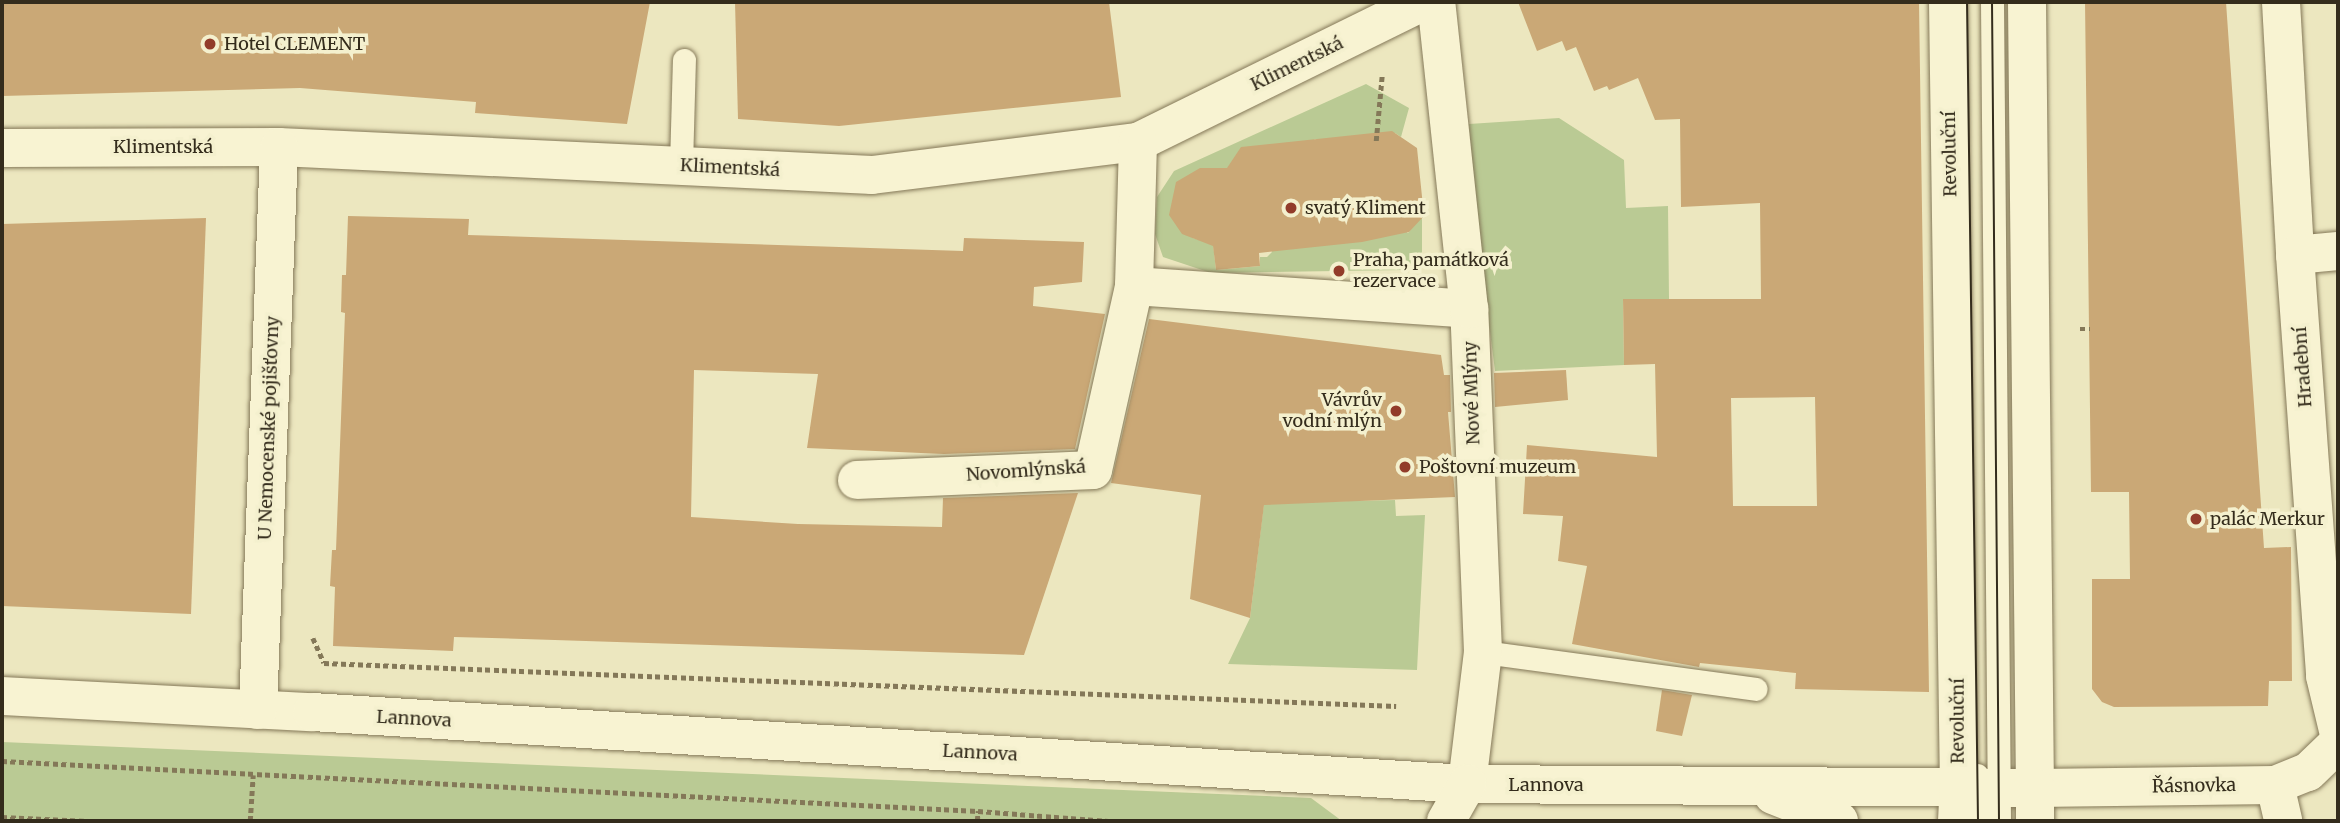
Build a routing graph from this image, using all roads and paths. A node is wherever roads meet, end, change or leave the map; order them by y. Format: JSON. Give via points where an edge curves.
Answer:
{"nodes":[{"id":1,"x":1423,"y":2,"type":"edge"},
{"id":2,"x":1436,"y":2,"type":"edge"},
{"id":3,"x":1948,"y":2,"type":"edge"},
{"id":4,"x":1967,"y":2,"type":"edge"},
{"id":5,"x":1992,"y":2,"type":"edge"},
{"id":6,"x":2027,"y":2,"type":"edge"},
{"id":7,"x":2281,"y":2,"type":"edge"},
{"id":8,"x":684,"y":60,"type":"dead end"},
{"id":9,"x":1382,"y":75,"type":"junction"},
{"id":10,"x":1369,"y":76,"type":"dead end"},
{"id":11,"x":1393,"y":81,"type":"dead end"},
{"id":12,"x":1376,"y":141,"type":"dead end"},
{"id":13,"x":1138,"y":142,"type":"junction"},
{"id":14,"x":279,"y":147,"type":"junction"},
{"id":15,"x":2,"y":148,"type":"edge"},
{"id":16,"x":681,"y":165,"type":"junction"},
{"id":17,"x":2338,"y":251,"type":"edge"},
{"id":18,"x":2295,"y":256,"type":"junction"},
{"id":19,"x":1134,"y":286,"type":"junction"},
{"id":20,"x":1469,"y":309,"type":"junction"},
{"id":21,"x":2080,"y":329,"type":"dead end"},
{"id":22,"x":2090,"y":329,"type":"dead end"},
{"id":23,"x":857,"y":480,"type":"dead end"},
{"id":24,"x":313,"y":638,"type":"dead end"},
{"id":25,"x":1483,"y":652,"type":"junction"},
{"id":26,"x":1755,"y":689,"type":"dead end"},
{"id":27,"x":2,"y":696,"type":"edge"},
{"id":28,"x":1396,"y":706,"type":"dead end"},
{"id":29,"x":258,"y":710,"type":"junction"},
{"id":30,"x":2338,"y":730,"type":"edge"},
{"id":31,"x":2338,"y":743,"type":"edge"},
{"id":32,"x":2,"y":761,"type":"edge"},
{"id":33,"x":253,"y":775,"type":"junction"},
{"id":34,"x":1467,"y":784,"type":"junction"},
{"id":35,"x":2275,"y":785,"type":"junction"},
{"id":36,"x":1751,"y":787,"type":"junction"},
{"id":37,"x":1992,"y":804,"type":"edge"},
{"id":38,"x":978,"y":811,"type":"junction"},
{"id":39,"x":2,"y":817,"type":"edge"},
{"id":40,"x":88,"y":821,"type":"edge"},
{"id":41,"x":250,"y":821,"type":"edge"},
{"id":42,"x":977,"y":821,"type":"edge"},
{"id":43,"x":1109,"y":821,"type":"edge"},
{"id":44,"x":1446,"y":821,"type":"edge"},
{"id":45,"x":1481,"y":821,"type":"edge"},
{"id":46,"x":1839,"y":821,"type":"edge"},
{"id":47,"x":2283,"y":821,"type":"edge"}],
"edges":[{"from":1,"to":13,"type":"street","name":"Klimentská"},
{"from":2,"to":20,"type":"street","name":"Nové Mlýny"},
{"from":3,"to":37,"type":"street","name":"Revoluční"},
{"from":4,"to":37,"type":"lane"},
{"from":5,"to":37,"type":"lane"},
{"from":6,"to":37,"type":"street"},
{"from":7,"to":18,"type":"street","name":"Hradební"},
{"from":8,"to":16,"type":"lane"},
{"from":9,"to":10,"type":"path"},
{"from":9,"to":11,"type":"path"},
{"from":9,"to":12,"type":"path"},
{"from":13,"to":16,"type":"street","name":"Klimentská","via":[[872,175]]},
{"from":13,"to":19,"type":"street","name":"Novomlýnská"},
{"from":14,"to":15,"type":"street","name":"Klimentská"},
{"from":14,"to":16,"type":"street","name":"Klimentská"},
{"from":14,"to":29,"type":"street","name":"U Nemocenské pojišťovny"},
{"from":17,"to":18,"type":"street"},
{"from":18,"to":30,"type":"street","name":"Hradební","via":[[2325,676]]},
{"from":19,"to":20,"type":"street"},
{"from":19,"to":23,"type":"street","name":"Novomlýnská","via":[[1093,470]]},
{"from":20,"to":25,"type":"street","name":"Nové Mlýny"},
{"from":21,"to":22,"type":"path"},
{"from":24,"to":28,"type":"path","via":[[324,663]]},
{"from":25,"to":26,"type":"lane"},
{"from":25,"to":34,"type":"street","name":"Nové Mlýny"},
{"from":27,"to":29,"type":"street","name":"Lannova"},
{"from":29,"to":34,"type":"street","name":"Lannova"},
{"from":31,"to":35,"type":"street","name":"Řásnovka","via":[[2308,772]]},
{"from":32,"to":33,"type":"path"},
{"from":33,"to":38,"type":"path"},
{"from":33,"to":41,"type":"path"},
{"from":34,"to":36,"type":"street","name":"Lannova"},
{"from":34,"to":44,"type":"street","name":"Nové Mlýny"},
{"from":34,"to":45,"type":"street","name":"Nové Mlýny"},
{"from":35,"to":37,"type":"street","name":"Řásnovka"},
{"from":35,"to":47,"type":"street"},
{"from":36,"to":37,"type":"street","name":"Lannova"},
{"from":36,"to":46,"type":"street"},
{"from":38,"to":42,"type":"path"},
{"from":38,"to":43,"type":"path"},
{"from":39,"to":40,"type":"path"}]}
